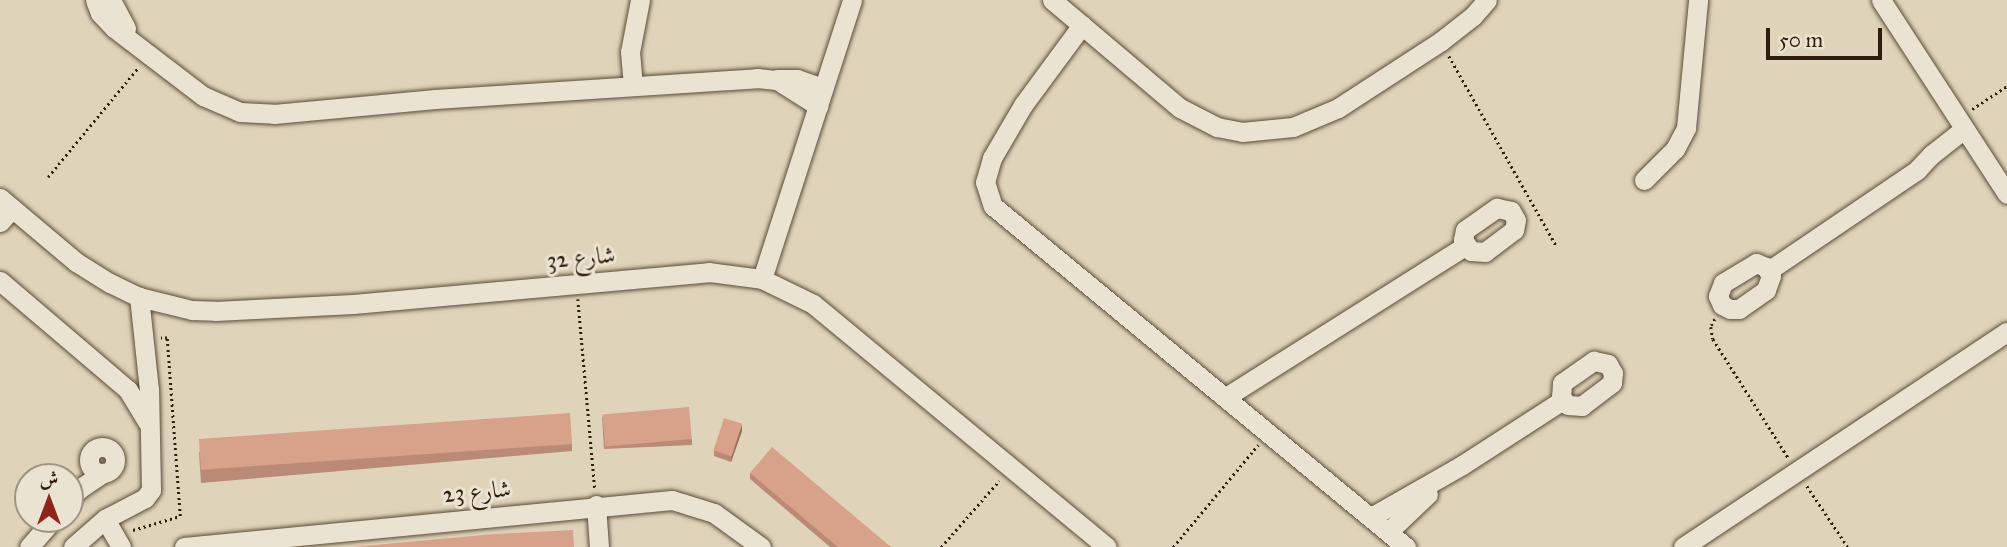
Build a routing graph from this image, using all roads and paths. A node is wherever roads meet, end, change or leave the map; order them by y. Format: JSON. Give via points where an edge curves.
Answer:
{"nodes":[{"id":1,"x":95,"y":0,"type":"edge"},
{"id":2,"x":111,"y":0,"type":"edge"},
{"id":3,"x":640,"y":0,"type":"edge"},
{"id":4,"x":852,"y":0,"type":"edge"},
{"id":5,"x":1052,"y":0,"type":"edge"},
{"id":6,"x":1487,"y":0,"type":"edge"},
{"id":7,"x":1698,"y":0,"type":"edge"},
{"id":8,"x":1881,"y":0,"type":"edge"},
{"id":9,"x":1082,"y":26,"type":"junction"},
{"id":10,"x":1441,"y":41,"type":"junction"},
{"id":11,"x":144,"y":48,"type":"junction"},
{"id":12,"x":633,"y":86,"type":"junction"},
{"id":13,"x":2007,"y":86,"type":"edge"},
{"id":14,"x":820,"y":97,"type":"junction"},
{"id":15,"x":1965,"y":129,"type":"junction"},
{"id":16,"x":48,"y":177,"type":"dead end"},
{"id":17,"x":1644,"y":180,"type":"dead end"},
{"id":18,"x":2007,"y":194,"type":"edge"},
{"id":19,"x":4,"y":209,"type":"edge"},
{"id":20,"x":1465,"y":246,"type":"dead end"},
{"id":21,"x":1556,"y":246,"type":"dead end"},
{"id":22,"x":1768,"y":271,"type":"junction"},
{"id":23,"x":762,"y":279,"type":"junction"},
{"id":24,"x":0,"y":281,"type":"edge"},
{"id":25,"x":576,"y":283,"type":"junction"},
{"id":26,"x":139,"y":298,"type":"junction"},
{"id":27,"x":1725,"y":307,"type":"junction"},
{"id":28,"x":2007,"y":332,"type":"edge"},
{"id":29,"x":146,"y":373,"type":"junction"},
{"id":30,"x":121,"y":384,"type":"junction"},
{"id":31,"x":1563,"y":401,"type":"dead end"},
{"id":32,"x":1233,"y":403,"type":"junction"},
{"id":33,"x":148,"y":424,"type":"junction"},
{"id":34,"x":1269,"y":432,"type":"junction"},
{"id":35,"x":1462,"y":465,"type":"junction"},
{"id":36,"x":96,"y":467,"type":"dead end"},
{"id":37,"x":1010,"y":467,"type":"junction"},
{"id":38,"x":1797,"y":471,"type":"junction"},
{"id":39,"x":84,"y":473,"type":"edge"},
{"id":40,"x":596,"y":505,"type":"junction"},
{"id":41,"x":1370,"y":517,"type":"junction"},
{"id":42,"x":105,"y":519,"type":"junction"},
{"id":43,"x":1388,"y":532,"type":"junction"},
{"id":44,"x":41,"y":533,"type":"edge"},
{"id":45,"x":237,"y":543,"type":"edge"},
{"id":46,"x":1095,"y":543,"type":"edge"},
{"id":47,"x":29,"y":547,"type":"edge"},
{"id":48,"x":73,"y":547,"type":"edge"},
{"id":49,"x":121,"y":547,"type":"edge"},
{"id":50,"x":184,"y":547,"type":"edge"},
{"id":51,"x":598,"y":547,"type":"edge"},
{"id":52,"x":761,"y":547,"type":"edge"},
{"id":53,"x":941,"y":547,"type":"edge"},
{"id":54,"x":1173,"y":547,"type":"edge"},
{"id":55,"x":1406,"y":547,"type":"edge"},
{"id":56,"x":1683,"y":547,"type":"edge"},
{"id":57,"x":1848,"y":547,"type":"edge"}],
"edges":[{"from":1,"to":11,"type":"street","via":[[106,20]]},
{"from":2,"to":11,"type":"street","via":[[118,18]]},
{"from":3,"to":12,"type":"street","via":[[630,52]]},
{"from":4,"to":14,"type":"street"},
{"from":5,"to":9,"type":"street"},
{"from":6,"to":10,"type":"street"},
{"from":7,"to":17,"type":"street","via":[[1686,128],[1675,149]]},
{"from":8,"to":15,"type":"street"},
{"from":9,"to":10,"type":"street","via":[[1191,116],[1242,132],[1293,127],[1325,115]]},
{"from":9,"to":32,"type":"street","via":[[1028,98],[988,166],[986,189],[993,206]]},
{"from":10,"to":21,"type":"path"},
{"from":11,"to":12,"type":"street","via":[[203,96],[224,107],[257,114]]},
{"from":11,"to":16,"type":"path"},
{"from":12,"to":14,"type":"street","via":[[746,78],[776,80]]},
{"from":13,"to":15,"type":"path"},
{"from":14,"to":23,"type":"street"},
{"from":15,"to":18,"type":"street"},
{"from":15,"to":22,"type":"street","via":[[1936,164],[1917,170]]},
{"from":19,"to":26,"type":"street","name":"شارع 32","via":[[76,262]]},
{"from":20,"to":32,"type":"street","via":[[1315,342]]},
{"from":22,"to":27,"type":"street","via":[[1766,290],[1739,309]]},
{"from":22,"to":27,"type":"street","via":[[1751,264],[1723,282],[1718,296]]},
{"from":23,"to":25,"type":"street","name":"شارع 32","via":[[709,272]]},
{"from":23,"to":37,"type":"street","name":"شارع 32","via":[[813,304]]},
{"from":24,"to":30,"type":"street"},
{"from":25,"to":26,"type":"street","name":"شارع 32","via":[[353,304],[215,311]]},
{"from":25,"to":40,"type":"path"},
{"from":26,"to":29,"type":"street"},
{"from":27,"to":38,"type":"path","via":[[1713,321],[1713,340]]},
{"from":28,"to":38,"type":"street"},
{"from":29,"to":30,"type":"street"},
{"from":29,"to":33,"type":"street"},
{"from":30,"to":33,"type":"street"},
{"from":31,"to":35,"type":"street"},
{"from":32,"to":34,"type":"street"},
{"from":33,"to":42,"type":"street","via":[[151,490],[145,498]]},
{"from":34,"to":41,"type":"street"},
{"from":34,"to":54,"type":"path"},
{"from":35,"to":41,"type":"street"},
{"from":35,"to":43,"type":"street"},
{"from":36,"to":39,"type":"street"},
{"from":37,"to":46,"type":"street","name":"شارع 32"},
{"from":37,"to":53,"type":"path"},
{"from":38,"to":56,"type":"street"},
{"from":38,"to":57,"type":"path"},
{"from":40,"to":45,"type":"street","name":"شارع 23"},
{"from":40,"to":51,"type":"street"},
{"from":40,"to":52,"type":"street","name":"شارع 23","via":[[657,500],[687,503],[726,519]]},
{"from":41,"to":43,"type":"street"},
{"from":42,"to":48,"type":"street"},
{"from":42,"to":49,"type":"street"},
{"from":43,"to":55,"type":"street"},
{"from":44,"to":47,"type":"street"},
{"from":45,"to":50,"type":"street","name":"شارع 23"}]}
